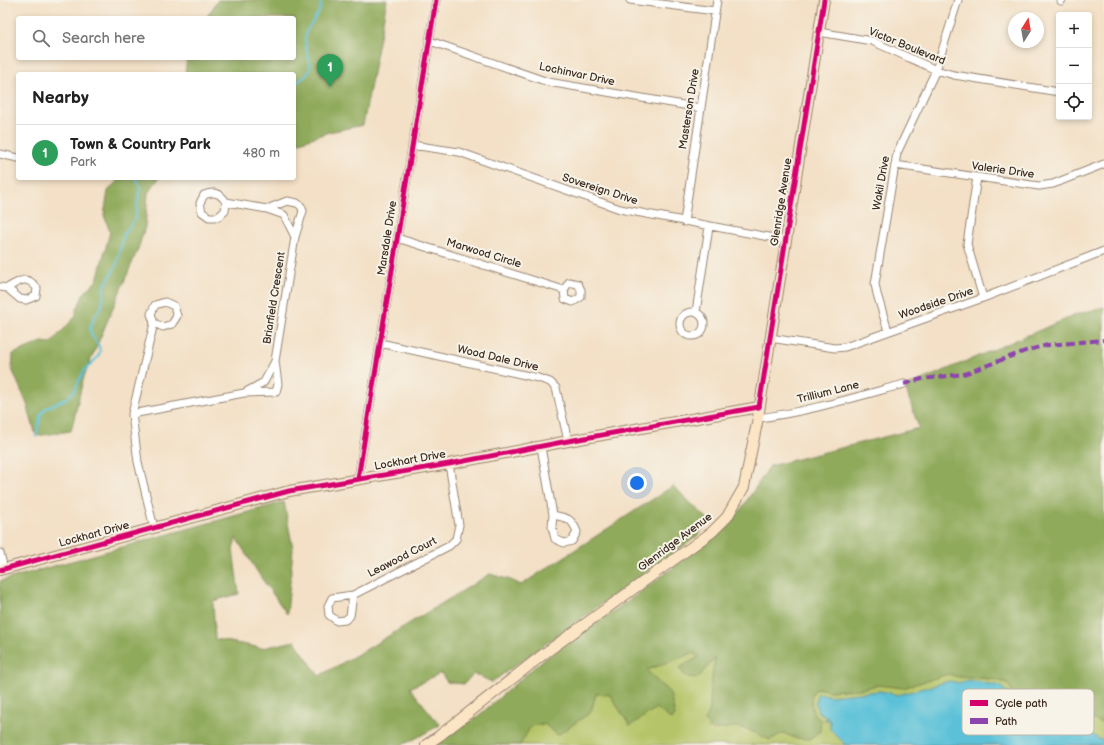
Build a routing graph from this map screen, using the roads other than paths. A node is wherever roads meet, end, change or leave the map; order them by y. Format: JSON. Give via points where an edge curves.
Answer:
{"nodes":[{"id":1,"x":436,"y":0,"type":"edge"},
{"id":2,"x":630,"y":0,"type":"edge"},
{"id":3,"x":717,"y":0,"type":"edge"},
{"id":4,"x":824,"y":0,"type":"edge"},
{"id":5,"x":958,"y":0,"type":"edge"},
{"id":6,"x":715,"y":11,"type":"junction"},
{"id":7,"x":818,"y":32,"type":"junction"},
{"id":8,"x":430,"y":41,"type":"junction"},
{"id":9,"x":936,"y":70,"type":"junction"},
{"id":10,"x":1056,"y":92,"type":"edge"},
{"id":11,"x":701,"y":108,"type":"junction"},
{"id":12,"x":412,"y":145,"type":"junction"},
{"id":13,"x":0,"y":154,"type":"edge"},
{"id":14,"x":16,"y":158,"type":"edge"},
{"id":15,"x":1104,"y":164,"type":"edge"},
{"id":16,"x":895,"y":165,"type":"junction"},
{"id":17,"x":977,"y":178,"type":"junction"},
{"id":18,"x":226,"y":202,"type":"dead end"},
{"id":19,"x":267,"y":209,"type":"junction"},
{"id":20,"x":684,"y":222,"type":"junction"},
{"id":21,"x":709,"y":227,"type":"junction"},
{"id":22,"x":295,"y":237,"type":"junction"},
{"id":23,"x":397,"y":238,"type":"junction"},
{"id":24,"x":785,"y":240,"type":"junction"},
{"id":25,"x":1104,"y":251,"type":"edge"},
{"id":26,"x":564,"y":290,"type":"dead end"},
{"id":27,"x":983,"y":298,"type":"junction"},
{"id":28,"x":696,"y":312,"type":"dead end"},
{"id":29,"x":154,"y":323,"type":"dead end"},
{"id":30,"x":888,"y":331,"type":"junction"},
{"id":31,"x":770,"y":338,"type":"junction"},
{"id":32,"x":380,"y":343,"type":"junction"},
{"id":33,"x":274,"y":361,"type":"junction"},
{"id":34,"x":904,"y":384,"type":"dead end"},
{"id":35,"x":244,"y":393,"type":"junction"},
{"id":36,"x":758,"y":413,"type":"junction"},
{"id":37,"x":132,"y":414,"type":"junction"},
{"id":38,"x":568,"y":441,"type":"junction"},
{"id":39,"x":541,"y":447,"type":"junction"},
{"id":40,"x":449,"y":464,"type":"junction"},
{"id":41,"x":358,"y":480,"type":"junction"},
{"id":42,"x":553,"y":515,"type":"dead end"},
{"id":43,"x":154,"y":528,"type":"junction"},
{"id":44,"x":0,"y":553,"type":"edge"},
{"id":45,"x":2,"y":569,"type":"edge"},
{"id":46,"x":353,"y":595,"type":"dead end"},
{"id":47,"x":426,"y":745,"type":"edge"}],
"edges":[{"from":1,"to":8,"type":"street","name":"Marsdale Drive"},
{"from":2,"to":6,"type":"street"},
{"from":3,"to":6,"type":"street","name":"Masterson Drive"},
{"from":4,"to":7,"type":"main road","name":"Glenridge Avenue"},
{"from":5,"to":9,"type":"street","name":"Wakil Drive"},
{"from":6,"to":11,"type":"street","name":"Masterson Drive"},
{"from":7,"to":9,"type":"street","name":"Victor Boulevard","via":[[872,41]]},
{"from":7,"to":24,"type":"main road","name":"Glenridge Avenue"},
{"from":8,"to":11,"type":"street","name":"Lochinvar Drive","via":[[548,82]]},
{"from":8,"to":12,"type":"street","name":"Marsdale Drive"},
{"from":9,"to":10,"type":"street","name":"Victor Boulevard"},
{"from":9,"to":16,"type":"street","name":"Wakil Drive","via":[[897,153]]},
{"from":11,"to":20,"type":"street","name":"Masterson Drive"},
{"from":12,"to":20,"type":"street","name":"Sovereign Drive","via":[[459,152],[620,210]]},
{"from":12,"to":23,"type":"street","name":"Marsdale Drive"},
{"from":13,"to":14,"type":"street"},
{"from":15,"to":17,"type":"street","name":"Valerie Drive","via":[[1053,184],[1039,186]]},
{"from":16,"to":17,"type":"street","name":"Valerie Drive"},
{"from":16,"to":30,"type":"street","name":"Wakil Drive","via":[[875,284]]},
{"from":17,"to":27,"type":"street","via":[[967,244]]},
{"from":18,"to":19,"type":"street","name":"Briarfield Crescent"},
{"from":19,"to":22,"type":"street","name":"Briarfield Crescent","via":[[284,215]]},
{"from":19,"to":22,"type":"street","name":"Briarfield Crescent","via":[[287,202],[301,206],[303,211]]},
{"from":20,"to":21,"type":"street","name":"Sovereign Drive"},
{"from":21,"to":24,"type":"street","name":"Sovereign Drive"},
{"from":21,"to":28,"type":"street"},
{"from":22,"to":33,"type":"street","name":"Briarfield Crescent"},
{"from":23,"to":26,"type":"street","name":"Marwood Circle"},
{"from":23,"to":32,"type":"street","name":"Marsdale Drive"},
{"from":24,"to":31,"type":"main road","name":"Glenridge Avenue"},
{"from":25,"to":27,"type":"street","name":"Woodside Drive"},
{"from":27,"to":30,"type":"street","name":"Woodside Drive"},
{"from":29,"to":37,"type":"street"},
{"from":30,"to":31,"type":"street","name":"Woodside Drive","via":[[846,347],[834,348]]},
{"from":31,"to":36,"type":"main road","name":"Glenridge Avenue"},
{"from":32,"to":38,"type":"street","name":"Wood Dale Drive","via":[[550,382],[556,388]]},
{"from":32,"to":41,"type":"street","name":"Marsdale Drive"},
{"from":33,"to":35,"type":"street","name":"Briarfield Crescent","via":[[264,382]]},
{"from":33,"to":35,"type":"street","name":"Briarfield Crescent","via":[[278,384],[276,392]]},
{"from":34,"to":36,"type":"street","name":"Trillium Lane","via":[[779,415]]},
{"from":35,"to":37,"type":"street","name":"Briarfield Crescent"},
{"from":36,"to":38,"type":"main road","name":"Lockhart Drive"},
{"from":36,"to":47,"type":"main road","name":"Glenridge Avenue","via":[[744,487],[727,517],[712,532],[545,653]]},
{"from":37,"to":43,"type":"street","via":[[138,462]]},
{"from":38,"to":39,"type":"main road","name":"Lockhart Drive"},
{"from":39,"to":40,"type":"main road","name":"Lockhart Drive"},
{"from":39,"to":42,"type":"street"},
{"from":40,"to":41,"type":"main road","name":"Lockhart Drive"},
{"from":40,"to":46,"type":"street","name":"Leawood Court","via":[[459,525],[456,539],[449,546]]},
{"from":41,"to":43,"type":"main road","name":"Lockhart Drive","via":[[289,491]]},
{"from":43,"to":45,"type":"main road","name":"Lockhart Drive"},
{"from":44,"to":45,"type":"street"}]}
